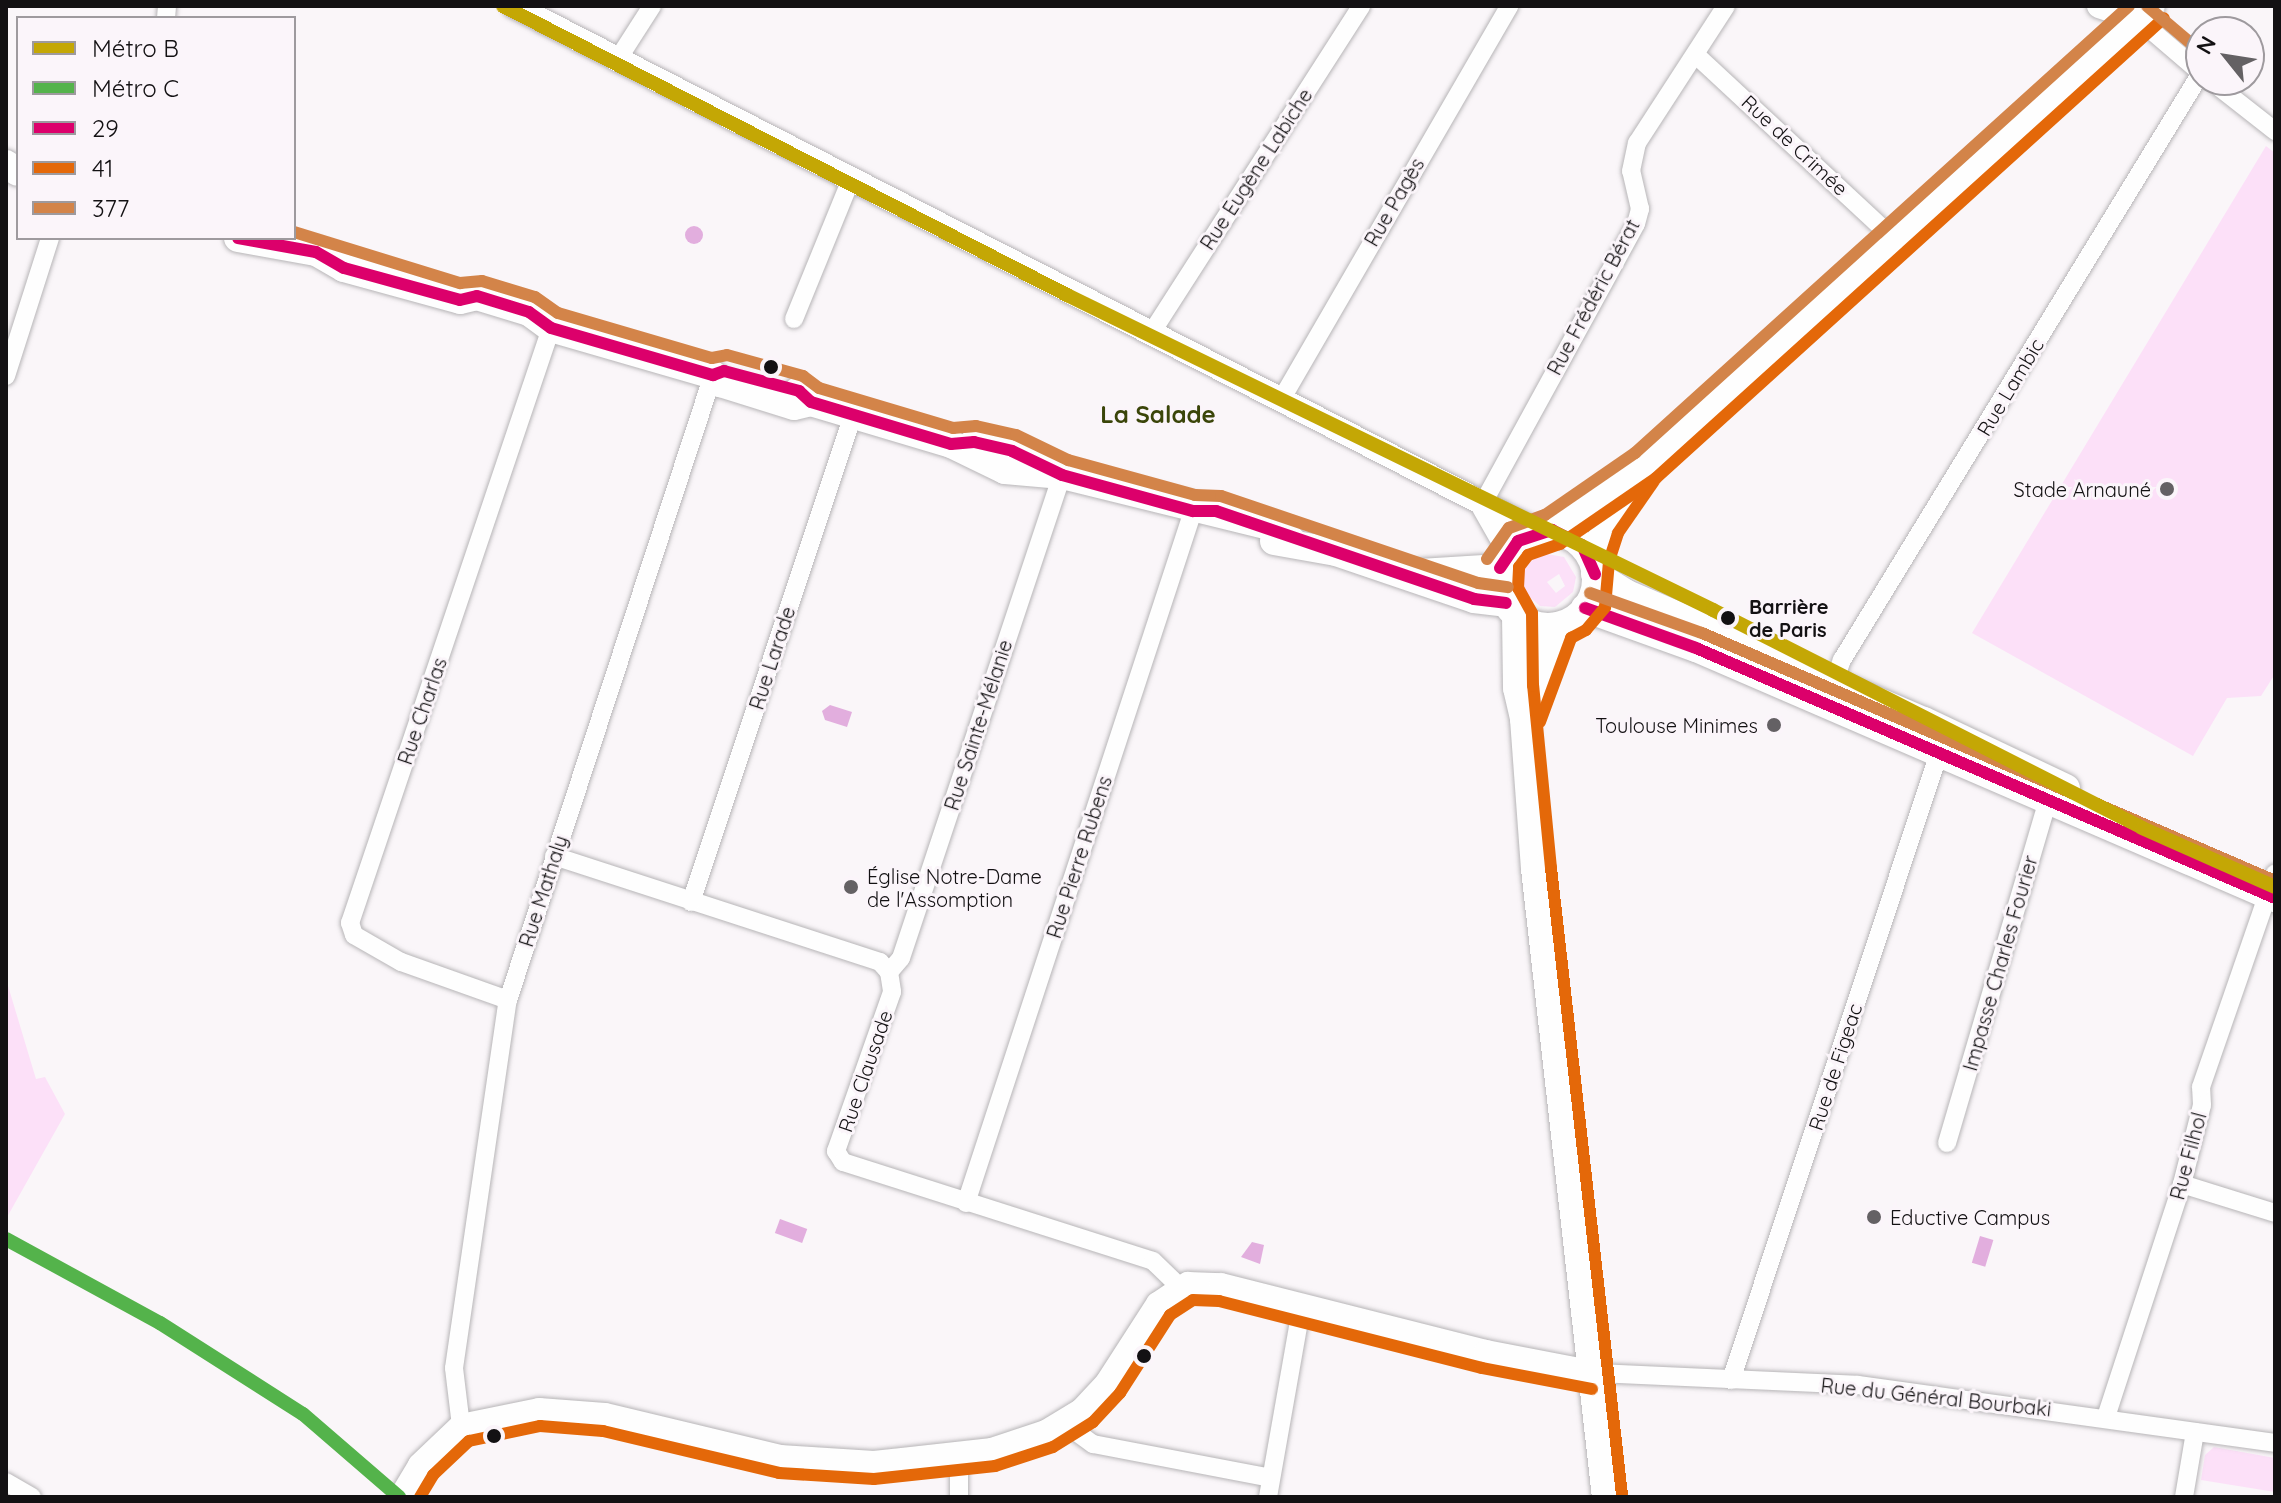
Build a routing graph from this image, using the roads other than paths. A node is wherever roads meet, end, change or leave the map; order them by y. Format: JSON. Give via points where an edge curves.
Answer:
{"nodes":[{"id":1,"x":514,"y":6,"type":"edge"},
{"id":2,"x":652,"y":6,"type":"edge"},
{"id":3,"x":1361,"y":6,"type":"edge"},
{"id":4,"x":1509,"y":6,"type":"edge"},
{"id":5,"x":1726,"y":6,"type":"edge"},
{"id":6,"x":2099,"y":6,"type":"edge"},
{"id":7,"x":2141,"y":10,"type":"edge"},
{"id":8,"x":1696,"y":55,"type":"junction"},
{"id":9,"x":2185,"y":56,"type":"edge"},
{"id":10,"x":618,"y":59,"type":"junction"},
{"id":11,"x":2187,"y":96,"type":"edge"},
{"id":12,"x":2230,"y":96,"type":"edge"},
{"id":13,"x":2275,"y":131,"type":"edge"},
{"id":14,"x":851,"y":179,"type":"junction"},
{"id":15,"x":1893,"y":238,"type":"junction"},
{"id":16,"x":49,"y":240,"type":"edge"},
{"id":17,"x":247,"y":240,"type":"edge"},
{"id":18,"x":794,"y":319,"type":"dead end"},
{"id":19,"x":551,"y":328,"type":"junction"},
{"id":20,"x":1152,"y":332,"type":"junction"},
{"id":21,"x":713,"y":375,"type":"junction"},
{"id":22,"x":6,"y":376,"type":"edge"},
{"id":23,"x":1281,"y":400,"type":"junction"},
{"id":24,"x":853,"y":415,"type":"junction"},
{"id":25,"x":1645,"y":466,"type":"junction"},
{"id":26,"x":1062,"y":475,"type":"junction"},
{"id":27,"x":1482,"y":505,"type":"junction"},
{"id":28,"x":1193,"y":511,"type":"junction"},
{"id":29,"x":1545,"y":531,"type":"junction"},
{"id":30,"x":1505,"y":559,"type":"junction"},
{"id":31,"x":1594,"y":567,"type":"junction"},
{"id":32,"x":1392,"y":568,"type":"junction"},
{"id":33,"x":1585,"y":608,"type":"junction"},
{"id":34,"x":1511,"y":609,"type":"junction"},
{"id":35,"x":1558,"y":626,"type":"junction"},
{"id":36,"x":1829,"y":692,"type":"junction"},
{"id":37,"x":1524,"y":719,"type":"junction"},
{"id":38,"x":1939,"y":753,"type":"junction"},
{"id":39,"x":2051,"y":792,"type":"junction"},
{"id":40,"x":554,"y":856,"type":"junction"},
{"id":41,"x":2273,"y":885,"type":"edge"},
{"id":42,"x":691,"y":902,"type":"junction"},
{"id":43,"x":889,"y":972,"type":"junction"},
{"id":44,"x":508,"y":1000,"type":"junction"},
{"id":45,"x":1947,"y":1143,"type":"dead end"},
{"id":46,"x":2182,"y":1184,"type":"junction"},
{"id":47,"x":966,"y":1203,"type":"junction"},
{"id":48,"x":2275,"y":1213,"type":"edge"},
{"id":49,"x":1179,"y":1286,"type":"junction"},
{"id":50,"x":1302,"y":1304,"type":"junction"},
{"id":51,"x":1595,"y":1373,"type":"junction"},
{"id":52,"x":1731,"y":1380,"type":"junction"},
{"id":53,"x":2106,"y":1417,"type":"junction"},
{"id":54,"x":1064,"y":1423,"type":"junction"},
{"id":55,"x":461,"y":1426,"type":"junction"},
{"id":56,"x":2195,"y":1432,"type":"junction"},
{"id":57,"x":2275,"y":1443,"type":"edge"},
{"id":58,"x":959,"y":1455,"type":"junction"},
{"id":59,"x":6,"y":1482,"type":"edge"},
{"id":60,"x":1269,"y":1488,"type":"edge"},
{"id":61,"x":32,"y":1497,"type":"edge"},
{"id":62,"x":401,"y":1497,"type":"edge"},
{"id":63,"x":959,"y":1497,"type":"edge"},
{"id":64,"x":1606,"y":1497,"type":"edge"},
{"id":65,"x":2184,"y":1497,"type":"edge"}],
"edges":[{"from":1,"to":10,"type":"street"},
{"from":2,"to":10,"type":"street"},
{"from":3,"to":20,"type":"street","name":"Rue Eugène Labiche"},
{"from":4,"to":23,"type":"street","name":"Rue Pagès"},
{"from":5,"to":8,"type":"street","name":"Rue Frédéric Bérat"},
{"from":6,"to":7,"type":"street"},
{"from":7,"to":9,"type":"street"},
{"from":7,"to":15,"type":"street"},
{"from":8,"to":15,"type":"street","name":"Rue de Crimée"},
{"from":8,"to":27,"type":"street","name":"Rue Frédéric Bérat","via":[[1637,143],[1631,171],[1640,209],[1636,224]]},
{"from":10,"to":14,"type":"street"},
{"from":11,"to":36,"type":"street","name":"Rue Lambic"},
{"from":12,"to":13,"type":"street"},
{"from":14,"to":18,"type":"street"},
{"from":14,"to":20,"type":"street"},
{"from":15,"to":25,"type":"street"},
{"from":16,"to":22,"type":"street"},
{"from":17,"to":19,"type":"main road","via":[[316,252],[344,268],[460,300],[490,300],[529,312]]},
{"from":19,"to":21,"type":"main road"},
{"from":19,"to":44,"type":"street","name":"Rue Charlas","via":[[350,923],[354,935],[401,962]]},
{"from":20,"to":23,"type":"street"},
{"from":21,"to":24,"type":"main road","via":[[724,371],[799,391],[811,402]]},
{"from":21,"to":40,"type":"street","name":"Rue Mathaly"},
{"from":23,"to":27,"type":"street"},
{"from":24,"to":26,"type":"main road","via":[[951,444],[974,442],[1012,451]]},
{"from":24,"to":42,"type":"street","name":"Rue Larade"},
{"from":25,"to":29,"type":"street"},
{"from":25,"to":31,"type":"street","via":[[1616,505]]},
{"from":26,"to":28,"type":"main road"},
{"from":26,"to":43,"type":"street","name":"Rue Sainte-Mélanie","via":[[901,958]]},
{"from":27,"to":29,"type":"street"},
{"from":27,"to":30,"type":"street","via":[[1498,523]]},
{"from":28,"to":32,"type":"main road","via":[[1216,511],[1269,526],[1291,540]]},
{"from":28,"to":47,"type":"street","name":"Rue Pierre Rubens"},
{"from":29,"to":30,"type":"main road"},
{"from":29,"to":31,"type":"main road","via":[[1575,539]]},
{"from":30,"to":32,"type":"main road","via":[[1440,573]]},
{"from":30,"to":34,"type":"main road"},
{"from":31,"to":33,"type":"main road"},
{"from":31,"to":36,"type":"main road","via":[[1625,593]]},
{"from":32,"to":34,"type":"main road"},
{"from":33,"to":35,"type":"main road"},
{"from":33,"to":36,"type":"main road"},
{"from":34,"to":35,"type":"main road","via":[[1534,625]]},
{"from":34,"to":37,"type":"main road"},
{"from":35,"to":37,"type":"main road"},
{"from":36,"to":38,"type":"main road"},
{"from":36,"to":39,"type":"main road"},
{"from":37,"to":51,"type":"main road","via":[[1535,869]]},
{"from":38,"to":39,"type":"main road"},
{"from":38,"to":52,"type":"street","name":"Rue de Figeac"},
{"from":39,"to":41,"type":"main road"},
{"from":39,"to":45,"type":"street","name":"Impasse Charles Fourier"},
{"from":40,"to":42,"type":"street"},
{"from":40,"to":44,"type":"street","name":"Rue Mathaly"},
{"from":41,"to":46,"type":"street","name":"Rue Filhol","via":[[2201,1087],[2202,1105]]},
{"from":42,"to":43,"type":"street","via":[[880,962]]},
{"from":43,"to":47,"type":"street","name":"Rue Clausade","via":[[892,992],[836,1151],[843,1162]]},
{"from":44,"to":55,"type":"street","name":"Rue Mathaly","via":[[454,1368]]},
{"from":46,"to":48,"type":"street"},
{"from":46,"to":53,"type":"street","name":"Rue Filhol"},
{"from":47,"to":49,"type":"street","name":"Rue Clausade","via":[[1153,1261]]},
{"from":49,"to":50,"type":"street","via":[[1221,1285]]},
{"from":49,"to":54,"type":"street","via":[[1158,1304],[1097,1396]]},
{"from":50,"to":51,"type":"street"},
{"from":50,"to":60,"type":"street"},
{"from":51,"to":52,"type":"street","name":"Rue du Général Bourbaki"},
{"from":51,"to":64,"type":"main road"},
{"from":52,"to":53,"type":"street","name":"Rue du Général Bourbaki","via":[[1858,1385]]},
{"from":53,"to":56,"type":"street","name":"Rue du Général Bourbaki"},
{"from":54,"to":58,"type":"street","via":[[1024,1441]]},
{"from":54,"to":60,"type":"street","via":[[1093,1444]]},
{"from":55,"to":58,"type":"street","via":[[539,1410],[605,1415],[780,1457],[874,1463]]},
{"from":55,"to":62,"type":"street","via":[[420,1465]]},
{"from":56,"to":57,"type":"street","name":"Rue du Général Bourbaki"},
{"from":56,"to":65,"type":"street"},
{"from":58,"to":63,"type":"street"},
{"from":59,"to":61,"type":"street"}]}
